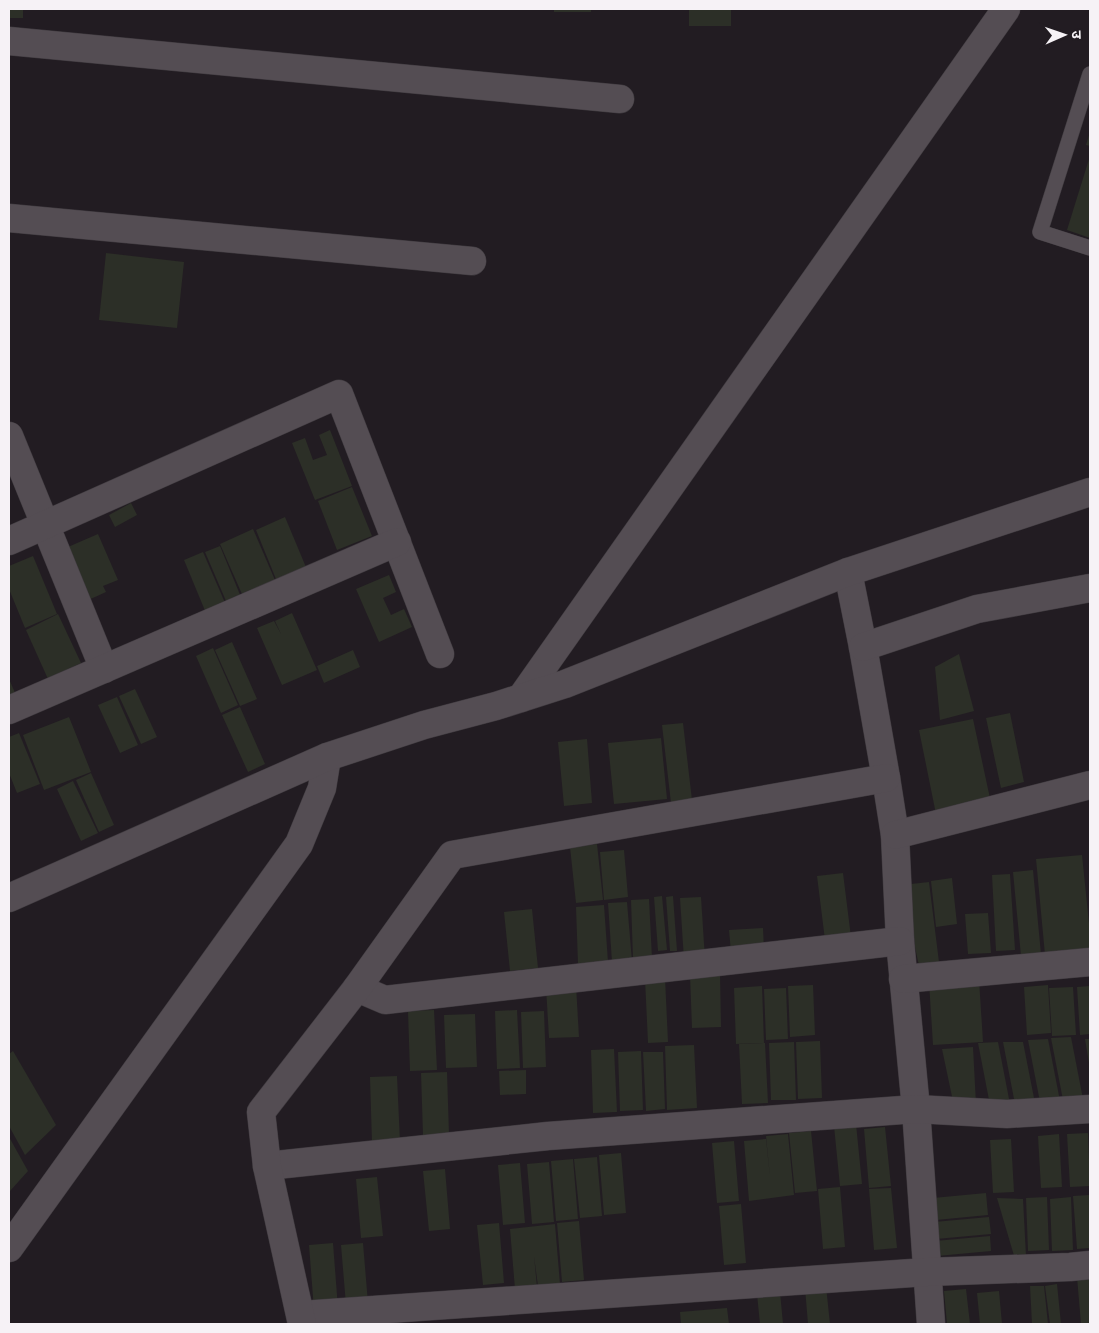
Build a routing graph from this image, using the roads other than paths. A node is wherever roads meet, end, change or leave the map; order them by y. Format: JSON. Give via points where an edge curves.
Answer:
{"nodes":[{"id":1,"x":1006,"y":9,"type":"edge"},
{"id":2,"x":9,"y":41,"type":"edge"},
{"id":3,"x":1090,"y":74,"type":"edge"},
{"id":4,"x":620,"y":100,"type":"dead end"},
{"id":5,"x":9,"y":218,"type":"edge"},
{"id":6,"x":1090,"y":248,"type":"edge"},
{"id":7,"x":472,"y":261,"type":"dead end"},
{"id":8,"x":9,"y":436,"type":"edge"},
{"id":9,"x":1090,"y":492,"type":"edge"},
{"id":10,"x":45,"y":525,"type":"junction"},
{"id":11,"x":9,"y":541,"type":"edge"},
{"id":12,"x":396,"y":542,"type":"junction"},
{"id":13,"x":848,"y":572,"type":"junction"},
{"id":14,"x":1090,"y":588,"type":"edge"},
{"id":15,"x":863,"y":647,"type":"junction"},
{"id":16,"x":440,"y":654,"type":"dead end"},
{"id":17,"x":104,"y":669,"type":"junction"},
{"id":18,"x":509,"y":702,"type":"junction"},
{"id":19,"x":9,"y":710,"type":"edge"},
{"id":20,"x":327,"y":757,"type":"junction"},
{"id":21,"x":886,"y":778,"type":"junction"},
{"id":22,"x":1090,"y":785,"type":"edge"},
{"id":23,"x":894,"y":835,"type":"junction"},
{"id":24,"x":9,"y":898,"type":"edge"},
{"id":25,"x":900,"y":941,"type":"junction"},
{"id":26,"x":1090,"y":962,"type":"edge"},
{"id":27,"x":903,"y":979,"type":"junction"},
{"id":28,"x":357,"y":988,"type":"junction"},
{"id":29,"x":916,"y":1109,"type":"junction"},
{"id":30,"x":1090,"y":1109,"type":"edge"},
{"id":31,"x":268,"y":1166,"type":"junction"},
{"id":32,"x":9,"y":1248,"type":"edge"},
{"id":33,"x":1090,"y":1265,"type":"edge"},
{"id":34,"x":927,"y":1272,"type":"junction"},
{"id":35,"x":301,"y":1320,"type":"edge"},
{"id":36,"x":931,"y":1324,"type":"edge"}],
"edges":[{"from":1,"to":18,"type":"street"},
{"from":2,"to":4,"type":"street"},
{"from":3,"to":6,"type":"lane","via":[[1040,232]]},
{"from":5,"to":7,"type":"street"},
{"from":8,"to":10,"type":"street"},
{"from":9,"to":13,"type":"street"},
{"from":10,"to":11,"type":"street"},
{"from":10,"to":12,"type":"street","via":[[339,394]]},
{"from":10,"to":17,"type":"street"},
{"from":12,"to":16,"type":"street"},
{"from":12,"to":17,"type":"street"},
{"from":13,"to":15,"type":"street"},
{"from":13,"to":18,"type":"street","via":[[565,684]]},
{"from":14,"to":15,"type":"street","via":[[976,609]]},
{"from":15,"to":21,"type":"street"},
{"from":17,"to":19,"type":"street"},
{"from":18,"to":20,"type":"street","via":[[424,725]]},
{"from":20,"to":24,"type":"street"},
{"from":20,"to":32,"type":"street","via":[[322,788],[299,844]]},
{"from":21,"to":23,"type":"street"},
{"from":21,"to":28,"type":"street","via":[[452,855]]},
{"from":22,"to":23,"type":"street"},
{"from":23,"to":25,"type":"street"},
{"from":25,"to":27,"type":"street"},
{"from":25,"to":28,"type":"street","via":[[385,1000]]},
{"from":26,"to":27,"type":"street"},
{"from":27,"to":29,"type":"street"},
{"from":28,"to":31,"type":"street","via":[[261,1112]]},
{"from":29,"to":30,"type":"street","via":[[1007,1114]]},
{"from":29,"to":31,"type":"street","via":[[548,1136]]},
{"from":29,"to":34,"type":"street"},
{"from":31,"to":35,"type":"street"},
{"from":33,"to":34,"type":"street"},
{"from":34,"to":35,"type":"street"},
{"from":34,"to":36,"type":"street"}]}
